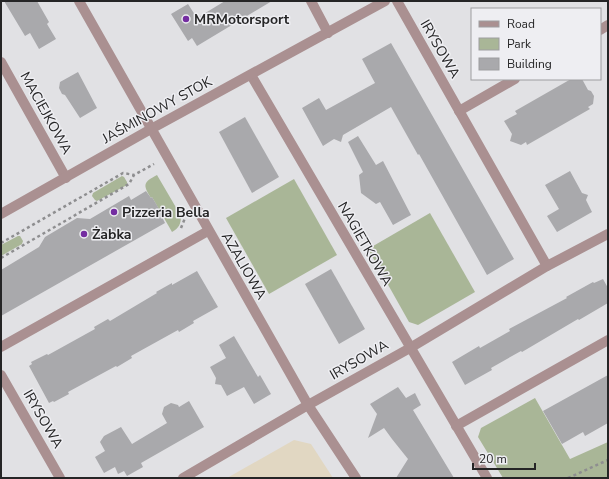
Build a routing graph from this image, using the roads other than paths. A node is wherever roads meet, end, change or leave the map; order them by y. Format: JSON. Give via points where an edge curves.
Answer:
{"nodes":[{"id":1,"x":79,"y":1,"type":"edge"},
{"id":2,"x":311,"y":1,"type":"edge"},
{"id":3,"x":385,"y":1,"type":"edge"},
{"id":4,"x":397,"y":1,"type":"edge"},
{"id":5,"x":328,"y":33,"type":"junction"},
{"id":6,"x":1,"y":62,"type":"edge"},
{"id":7,"x":251,"y":75,"type":"junction"},
{"id":8,"x":513,"y":80,"type":"edge"},
{"id":9,"x":460,"y":111,"type":"junction"},
{"id":10,"x":151,"y":129,"type":"junction"},
{"id":11,"x":66,"y":178,"type":"junction"},
{"id":12,"x":1,"y":214,"type":"edge"},
{"id":13,"x":208,"y":231,"type":"junction"},
{"id":14,"x":608,"y":234,"type":"edge"},
{"id":15,"x":547,"y":266,"type":"junction"},
{"id":16,"x":608,"y":340,"type":"edge"},
{"id":17,"x":1,"y":347,"type":"edge"},
{"id":18,"x":410,"y":348,"type":"junction"},
{"id":19,"x":1,"y":375,"type":"edge"},
{"id":20,"x":308,"y":405,"type":"junction"},
{"id":21,"x":456,"y":426,"type":"junction"},
{"id":22,"x":60,"y":478,"type":"edge"},
{"id":23,"x":183,"y":478,"type":"edge"},
{"id":24,"x":356,"y":478,"type":"edge"},
{"id":25,"x":487,"y":478,"type":"edge"}],
"edges":[{"from":1,"to":10,"type":"street","name":"AZALIOWA"},
{"from":2,"to":5,"type":"street"},
{"from":3,"to":5,"type":"street","name":"JAŚMINOWY STOK"},
{"from":4,"to":9,"type":"street","name":"IRYSOWA"},
{"from":5,"to":7,"type":"street","name":"JAŚMINOWY STOK"},
{"from":6,"to":11,"type":"street","name":"MACIEJKOWA"},
{"from":7,"to":10,"type":"street","name":"JAŚMINOWY STOK"},
{"from":7,"to":18,"type":"street","name":"NAGIETKOWA"},
{"from":8,"to":9,"type":"street"},
{"from":9,"to":15,"type":"street","name":"IRYSOWA"},
{"from":10,"to":11,"type":"street","name":"JAŚMINOWY STOK"},
{"from":10,"to":13,"type":"street","name":"AZALIOWA"},
{"from":11,"to":12,"type":"street","name":"JAŚMINOWY STOK"},
{"from":13,"to":17,"type":"street"},
{"from":13,"to":20,"type":"street","name":"AZALIOWA"},
{"from":14,"to":15,"type":"street","name":"IRYSOWA"},
{"from":15,"to":18,"type":"street","name":"IRYSOWA"},
{"from":16,"to":21,"type":"street"},
{"from":18,"to":20,"type":"street","name":"IRYSOWA"},
{"from":18,"to":21,"type":"street","name":"NAGIETKOWA"},
{"from":19,"to":22,"type":"street","name":"IRYSOWA"},
{"from":20,"to":23,"type":"street","name":"IRYSOWA"},
{"from":20,"to":24,"type":"street","name":"AZALIOWA"},
{"from":21,"to":25,"type":"street","name":"NAGIETKOWA"}]}
